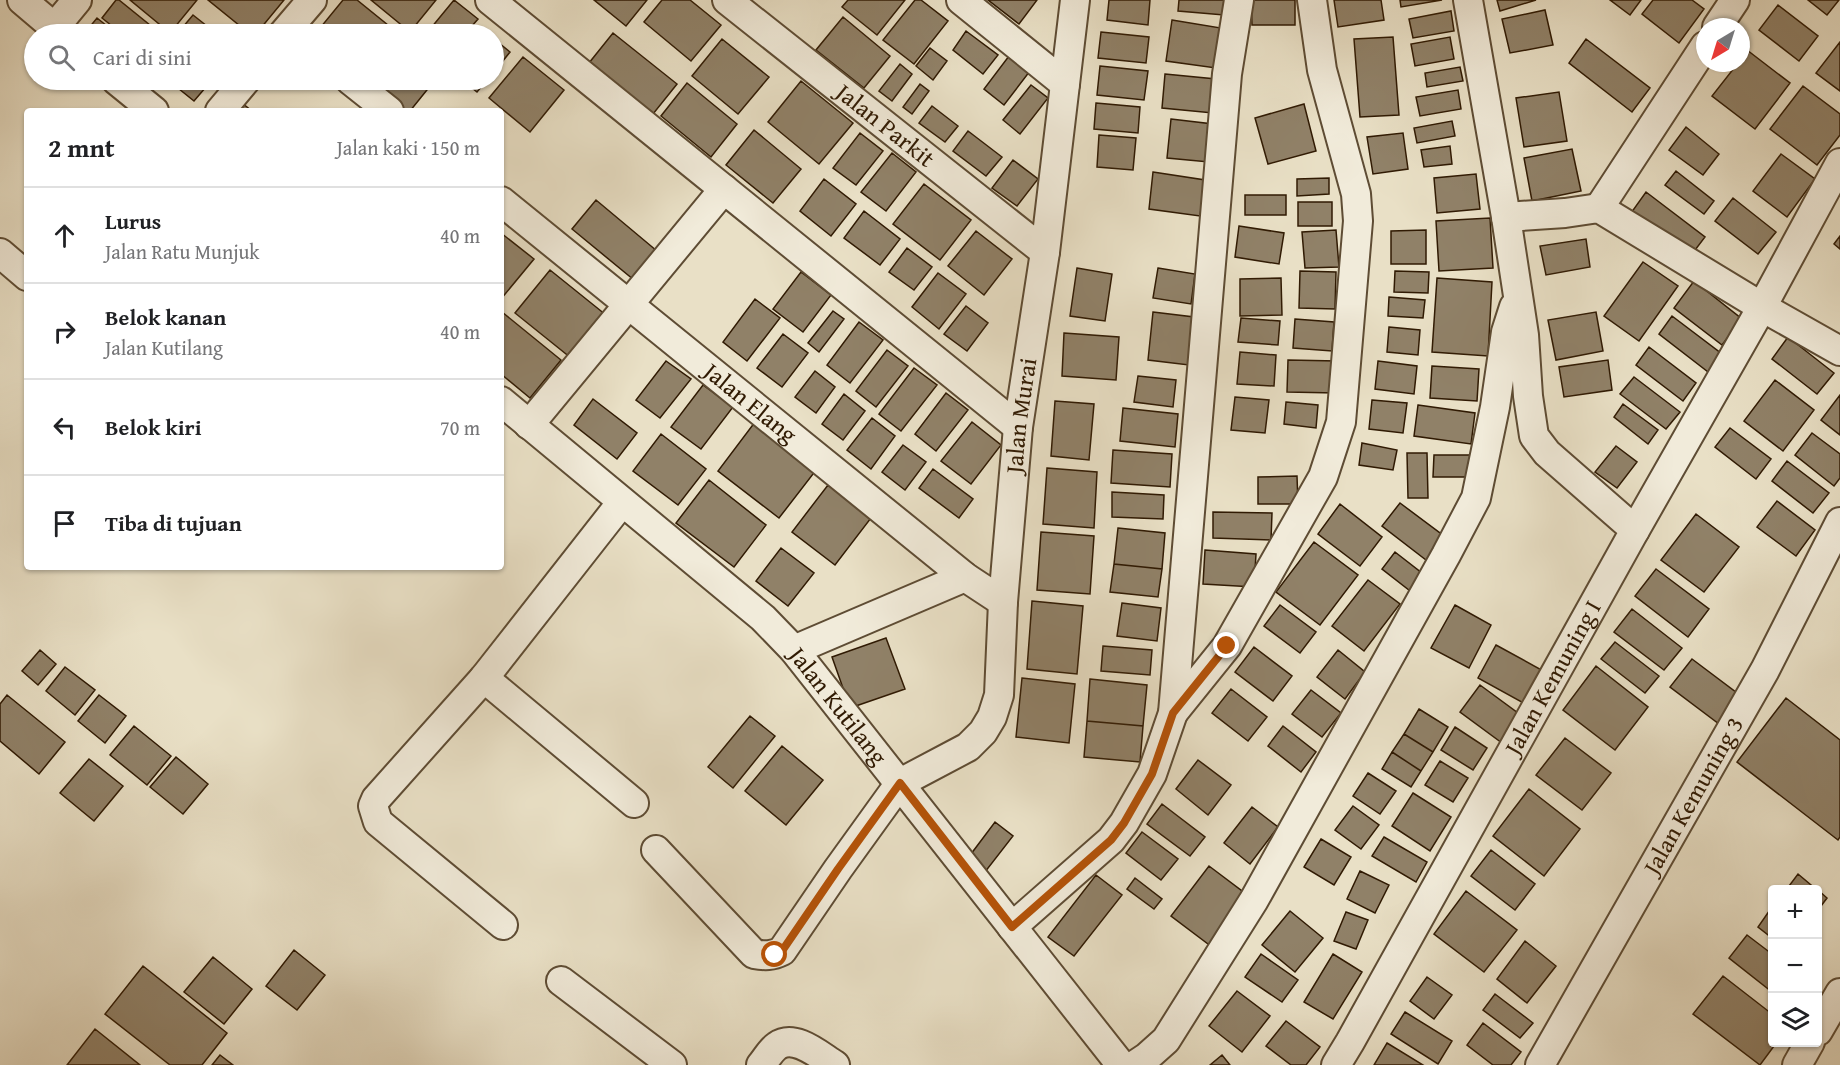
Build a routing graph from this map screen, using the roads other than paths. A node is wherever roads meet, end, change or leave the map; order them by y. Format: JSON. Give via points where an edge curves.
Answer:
{"nodes":[{"id":1,"x":22,"y":0,"type":"edge"},
{"id":2,"x":76,"y":0,"type":"edge"},
{"id":3,"x":312,"y":0,"type":"edge"},
{"id":4,"x":490,"y":0,"type":"edge"},
{"id":5,"x":727,"y":0,"type":"edge"},
{"id":6,"x":961,"y":0,"type":"edge"},
{"id":7,"x":1075,"y":0,"type":"edge"},
{"id":8,"x":1239,"y":0,"type":"edge"},
{"id":9,"x":1312,"y":0,"type":"edge"},
{"id":10,"x":1468,"y":0,"type":"edge"},
{"id":11,"x":1735,"y":0,"type":"edge"},
{"id":12,"x":1723,"y":18,"type":"edge"},
{"id":13,"x":50,"y":24,"type":"edge"},
{"id":14,"x":62,"y":24,"type":"edge"},
{"id":15,"x":295,"y":24,"type":"edge"},
{"id":16,"x":1696,"y":60,"type":"edge"},
{"id":17,"x":1065,"y":84,"type":"junction"},
{"id":18,"x":128,"y":90,"type":"edge"},
{"id":19,"x":238,"y":90,"type":"edge"},
{"id":20,"x":363,"y":90,"type":"edge"},
{"id":21,"x":150,"y":108,"type":"edge"},
{"id":22,"x":223,"y":108,"type":"edge"},
{"id":23,"x":385,"y":108,"type":"edge"},
{"id":24,"x":1840,"y":163,"type":"edge"},
{"id":25,"x":724,"y":189,"type":"junction"},
{"id":26,"x":504,"y":203,"type":"edge"},
{"id":27,"x":1599,"y":208,"type":"junction"},
{"id":28,"x":1506,"y":217,"type":"junction"},
{"id":29,"x":1045,"y":252,"type":"junction"},
{"id":30,"x":0,"y":253,"type":"edge"},
{"id":31,"x":24,"y":273,"type":"edge"},
{"id":32,"x":1517,"y":299,"type":"junction"},
{"id":33,"x":629,"y":303,"type":"junction"},
{"id":34,"x":1762,"y":307,"type":"junction"},
{"id":35,"x":1840,"y":351,"type":"edge"},
{"id":36,"x":504,"y":404,"type":"edge"},
{"id":37,"x":529,"y":425,"type":"junction"},
{"id":38,"x":1018,"y":427,"type":"junction"},
{"id":39,"x":622,"y":502,"type":"junction"},
{"id":40,"x":1840,"y":522,"type":"edge"},
{"id":41,"x":1635,"y":530,"type":"junction"},
{"id":42,"x":965,"y":577,"type":"junction"},
{"id":43,"x":1003,"y":602,"type":"junction"},
{"id":44,"x":1179,"y":638,"type":"junction"},
{"id":45,"x":1227,"y":646,"type":"junction"},
{"id":46,"x":794,"y":650,"type":"junction"},
{"id":47,"x":484,"y":678,"type":"junction"},
{"id":48,"x":1173,"y":713,"type":"junction"},
{"id":49,"x":900,"y":783,"type":"junction"},
{"id":50,"x":634,"y":803,"type":"dead end"},
{"id":51,"x":656,"y":850,"type":"dead end"},
{"id":52,"x":503,"y":925,"type":"dead end"},
{"id":53,"x":1012,"y":927,"type":"junction"},
{"id":54,"x":561,"y":981,"type":"dead end"},
{"id":55,"x":1840,"y":993,"type":"edge"},
{"id":56,"x":1822,"y":1023,"type":"edge"},
{"id":57,"x":1807,"y":1047,"type":"edge"},
{"id":58,"x":672,"y":1065,"type":"edge"},
{"id":59,"x":761,"y":1065,"type":"edge"},
{"id":60,"x":835,"y":1065,"type":"edge"},
{"id":61,"x":1121,"y":1065,"type":"edge"},
{"id":62,"x":1135,"y":1065,"type":"edge"},
{"id":63,"x":1336,"y":1065,"type":"edge"},
{"id":64,"x":1540,"y":1065,"type":"edge"},
{"id":65,"x":1797,"y":1065,"type":"edge"}],
"edges":[{"from":1,"to":13,"type":"street"},
{"from":2,"to":14,"type":"street"},
{"from":3,"to":15,"type":"street"},
{"from":4,"to":25,"type":"street"},
{"from":5,"to":29,"type":"street","name":"Jalan Parkit"},
{"from":6,"to":17,"type":"street"},
{"from":7,"to":17,"type":"street","name":"Jalan Murai"},
{"from":8,"to":44,"type":"street","via":[[1227,74]]},
{"from":9,"to":45,"type":"street","via":[[1322,70],[1356,194],[1358,221],[1341,422],[1323,477]]},
{"from":10,"to":28,"type":"street"},
{"from":11,"to":12,"type":"street"},
{"from":16,"to":27,"type":"street"},
{"from":17,"to":29,"type":"street","name":"Jalan Murai"},
{"from":18,"to":21,"type":"street"},
{"from":19,"to":22,"type":"street"},
{"from":20,"to":23,"type":"street"},
{"from":24,"to":34,"type":"street","name":"Jalan Kemuning I"},
{"from":25,"to":33,"type":"street"},
{"from":25,"to":38,"type":"street"},
{"from":26,"to":33,"type":"street","name":"Jalan Elang"},
{"from":27,"to":28,"type":"street"},
{"from":27,"to":34,"type":"street"},
{"from":28,"to":32,"type":"street"},
{"from":29,"to":38,"type":"street","name":"Jalan Murai"},
{"from":30,"to":31,"type":"street"},
{"from":32,"to":41,"type":"street","via":[[1534,436],[1546,453]]},
{"from":32,"to":62,"type":"street","via":[[1506,332],[1476,498],[1254,900],[1166,1040]]},
{"from":33,"to":37,"type":"street"},
{"from":33,"to":42,"type":"street","name":"Jalan Elang"},
{"from":34,"to":35,"type":"street"},
{"from":34,"to":41,"type":"street","name":"Jalan Kemuning I"},
{"from":36,"to":37,"type":"street","name":"Jalan Kutilang"},
{"from":37,"to":39,"type":"street","name":"Jalan Kutilang"},
{"from":38,"to":43,"type":"street","name":"Jalan Murai"},
{"from":39,"to":46,"type":"street","name":"Jalan Kutilang","via":[[764,618]]},
{"from":39,"to":47,"type":"street"},
{"from":40,"to":64,"type":"street","name":"Jalan Kemuning 3","via":[[1766,670]]},
{"from":41,"to":63,"type":"street","name":"Jalan Kemuning I"},
{"from":42,"to":43,"type":"street","name":"Jalan Elang"},
{"from":42,"to":46,"type":"street"},
{"from":43,"to":49,"type":"street","name":"Jalan Murai","via":[[999,695],[992,717],[968,747]]},
{"from":44,"to":45,"type":"street"},
{"from":44,"to":48,"type":"street"},
{"from":45,"to":48,"type":"street"},
{"from":46,"to":49,"type":"street","name":"Jalan Kutilang"},
{"from":47,"to":50,"type":"street"},
{"from":47,"to":52,"type":"street","via":[[373,806],[378,822]]},
{"from":48,"to":53,"type":"street","via":[[1152,774],[1124,823],[1111,840]]},
{"from":49,"to":51,"type":"street","via":[[782,951],[775,955],[754,954]]},
{"from":49,"to":53,"type":"street","name":"Jalan Kutilang"},
{"from":53,"to":61,"type":"street","name":"Jalan Kutilang"},
{"from":54,"to":58,"type":"street"},
{"from":55,"to":56,"type":"street"},
{"from":57,"to":65,"type":"street"},
{"from":59,"to":60,"type":"street","via":[[777,1046],[791,1041]]}]}
